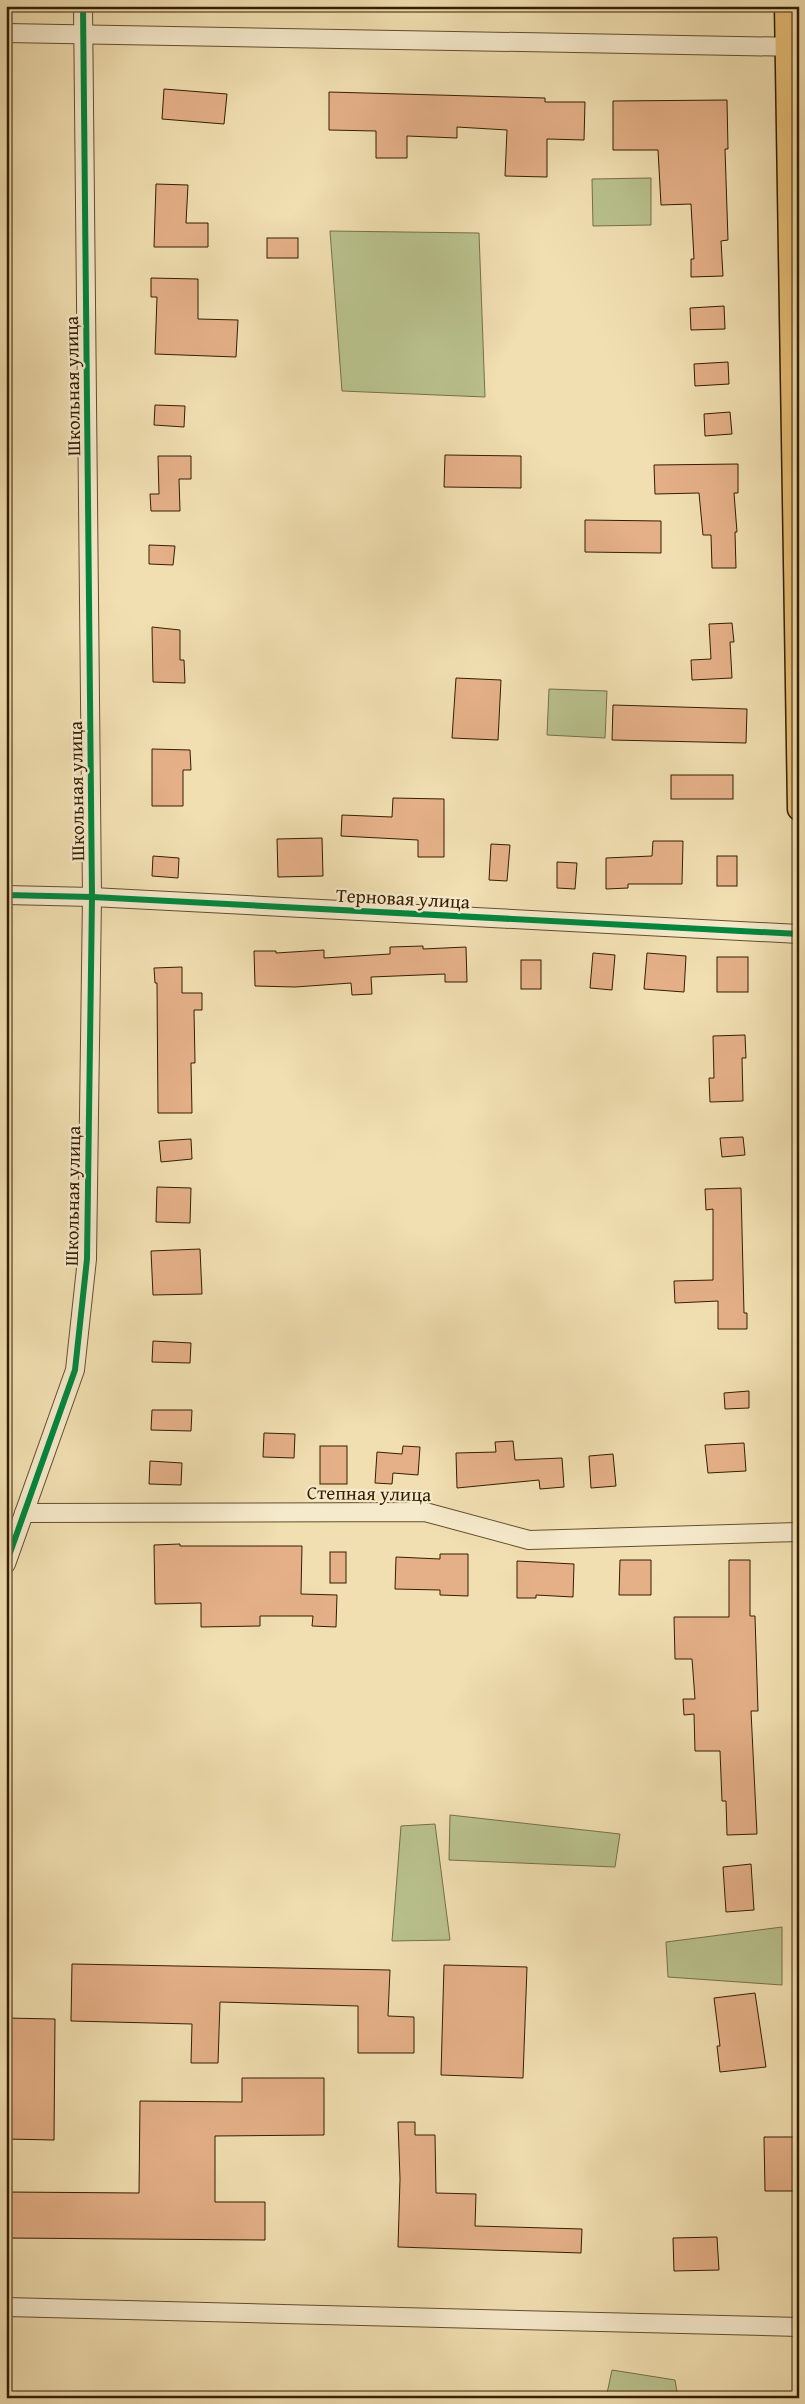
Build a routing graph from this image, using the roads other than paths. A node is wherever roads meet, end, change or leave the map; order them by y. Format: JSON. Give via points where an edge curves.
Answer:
{"nodes":[{"id":1,"x":83,"y":6,"type":"edge"},
{"id":2,"x":786,"y":6,"type":"edge"},
{"id":3,"x":6,"y":33,"type":"edge"},
{"id":4,"x":83,"y":34,"type":"junction"},
{"id":5,"x":795,"y":49,"type":"edge"},
{"id":6,"x":799,"y":809,"type":"edge"},
{"id":7,"x":6,"y":895,"type":"edge"},
{"id":8,"x":92,"y":897,"type":"junction"},
{"id":9,"x":799,"y":934,"type":"edge"},
{"id":10,"x":24,"y":1513,"type":"junction"},
{"id":11,"x":799,"y":1532,"type":"edge"},
{"id":12,"x":6,"y":1563,"type":"edge"},
{"id":13,"x":6,"y":2307,"type":"edge"},
{"id":14,"x":799,"y":2327,"type":"edge"}],
"edges":[{"from":1,"to":4,"type":"street","name":"Школьная улица"},
{"from":2,"to":5,"type":"main road"},
{"from":3,"to":4,"type":"street"},
{"from":4,"to":5,"type":"street"},
{"from":4,"to":8,"type":"street","name":"Школьная улица"},
{"from":5,"to":6,"type":"main road"},
{"from":7,"to":8,"type":"street","name":"Терновая улица"},
{"from":8,"to":9,"type":"street","name":"Терновая улица"},
{"from":8,"to":10,"type":"street","name":"Школьная улица","via":[[87,1259],[75,1370]]},
{"from":10,"to":11,"type":"street","name":"Степная улица","via":[[425,1512],[529,1540]]},
{"from":10,"to":12,"type":"street","name":"Школьная улица"},
{"from":13,"to":14,"type":"street"}]}
